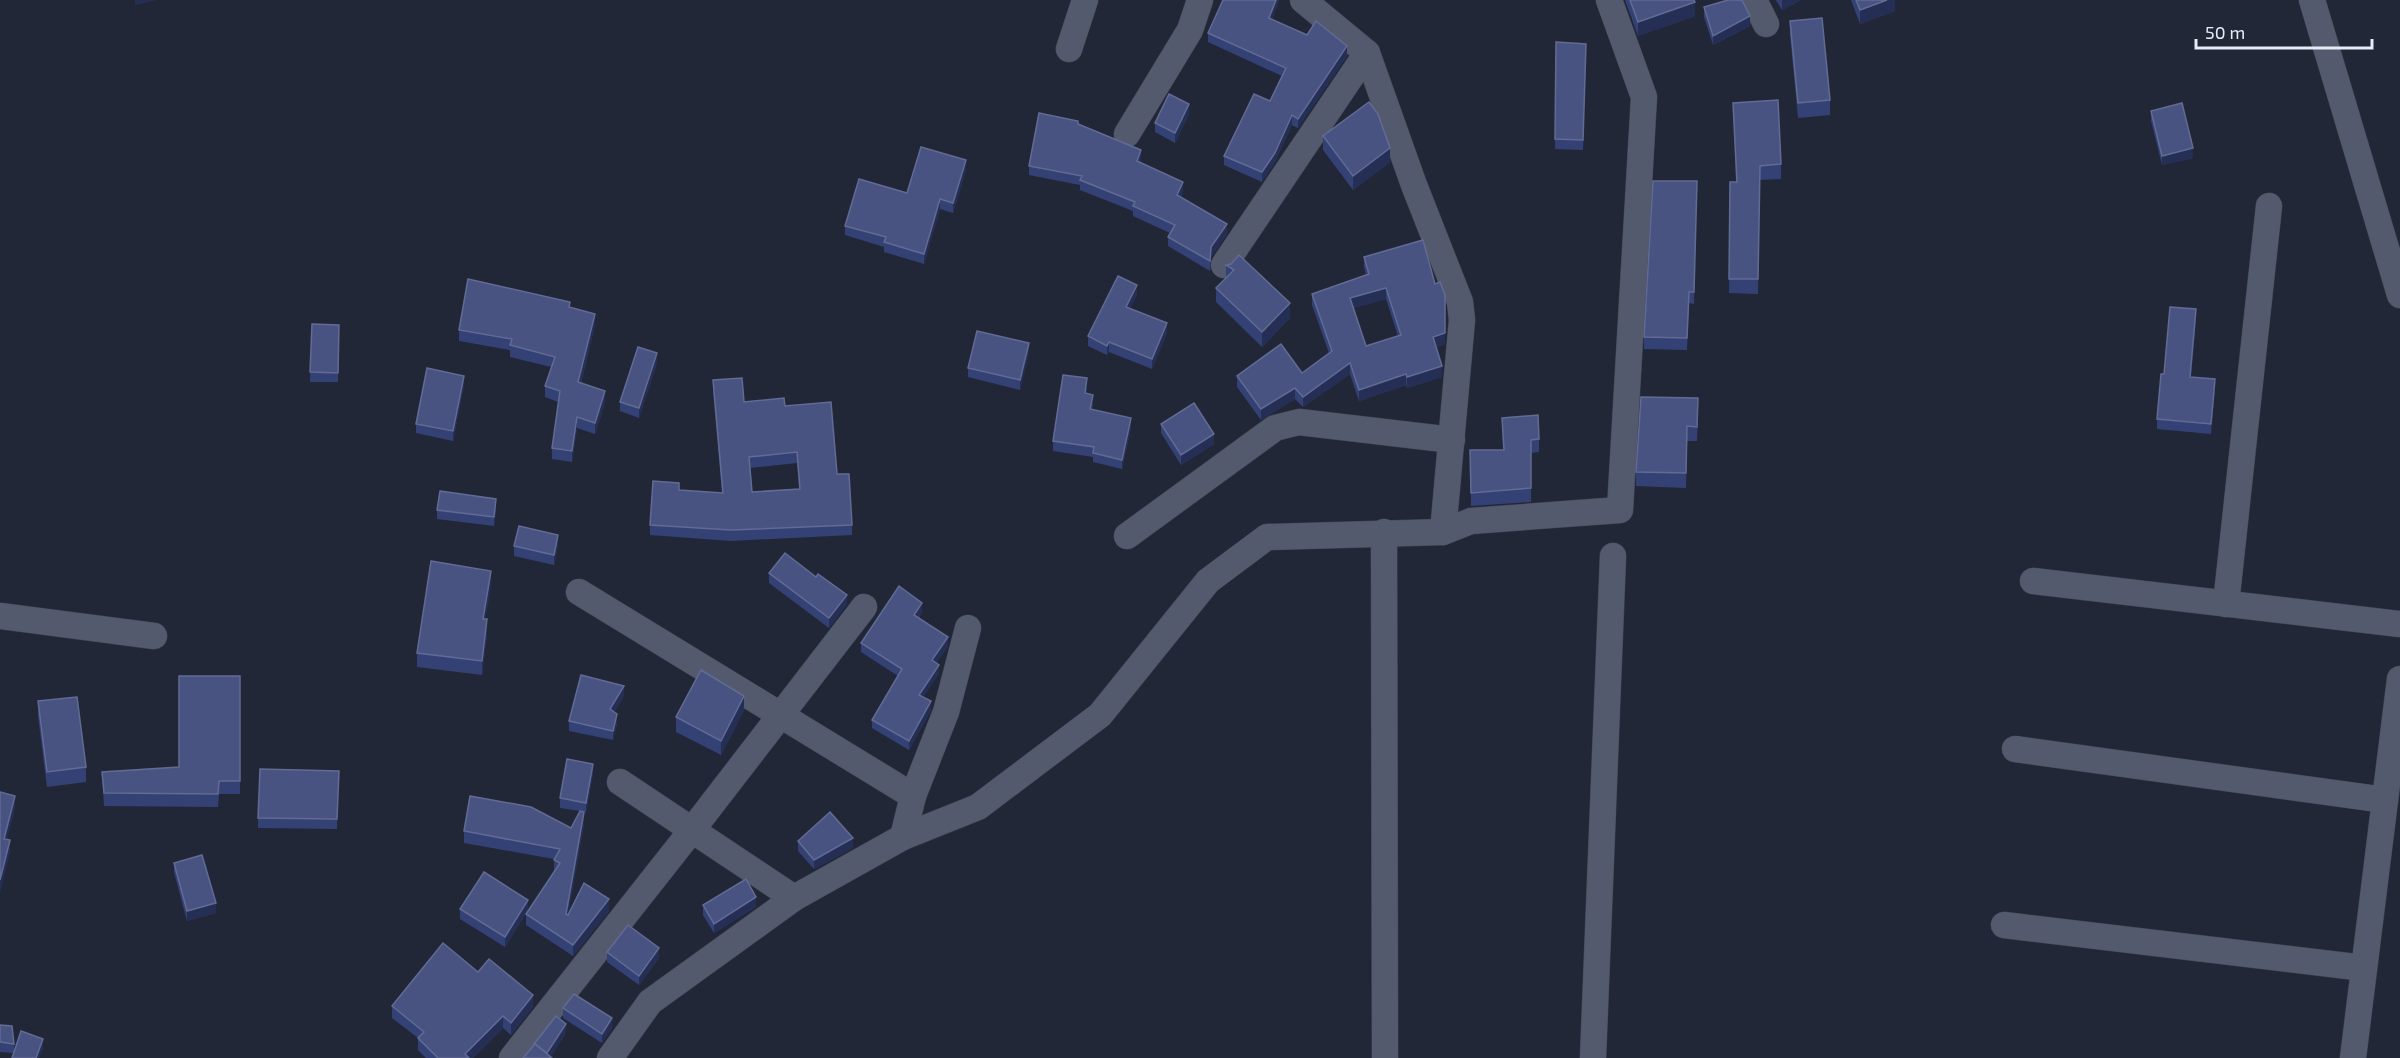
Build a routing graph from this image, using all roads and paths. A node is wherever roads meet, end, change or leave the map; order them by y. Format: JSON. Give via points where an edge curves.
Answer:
{"nodes":[{"id":1,"x":1085,"y":0,"type":"edge"},
{"id":2,"x":1200,"y":0,"type":"edge"},
{"id":3,"x":1304,"y":0,"type":"edge"},
{"id":4,"x":1609,"y":0,"type":"edge"},
{"id":5,"x":1754,"y":0,"type":"edge"},
{"id":6,"x":2312,"y":0,"type":"edge"},
{"id":7,"x":1766,"y":24,"type":"dead end"},
{"id":8,"x":1069,"y":50,"type":"dead end"},
{"id":9,"x":1367,"y":53,"type":"junction"},
{"id":10,"x":1127,"y":134,"type":"dead end"},
{"id":11,"x":2269,"y":206,"type":"dead end"},
{"id":12,"x":1224,"y":265,"type":"edge"},
{"id":13,"x":2400,"y":295,"type":"edge"},
{"id":14,"x":1452,"y":440,"type":"junction"},
{"id":15,"x":1384,"y":531,"type":"junction"},
{"id":16,"x":1443,"y":532,"type":"junction"},
{"id":17,"x":1127,"y":536,"type":"dead end"},
{"id":18,"x":1613,"y":556,"type":"dead end"},
{"id":19,"x":2033,"y":581,"type":"dead end"},
{"id":20,"x":579,"y":592,"type":"dead end"},
{"id":21,"x":2226,"y":604,"type":"junction"},
{"id":22,"x":864,"y":607,"type":"dead end"},
{"id":23,"x":0,"y":616,"type":"edge"},
{"id":24,"x":2400,"y":624,"type":"edge"},
{"id":25,"x":968,"y":628,"type":"dead end"},
{"id":26,"x":154,"y":636,"type":"dead end"},
{"id":27,"x":2400,"y":679,"type":"edge"},
{"id":28,"x":780,"y":715,"type":"junction"},
{"id":29,"x":2015,"y":749,"type":"dead end"},
{"id":30,"x":620,"y":782,"type":"dead end"},
{"id":31,"x":913,"y":796,"type":"junction"},
{"id":32,"x":2385,"y":800,"type":"junction"},
{"id":33,"x":692,"y":830,"type":"junction"},
{"id":34,"x":903,"y":837,"type":"junction"},
{"id":35,"x":794,"y":898,"type":"junction"},
{"id":36,"x":2004,"y":925,"type":"dead end"},
{"id":37,"x":2364,"y":969,"type":"junction"},
{"id":38,"x":512,"y":1058,"type":"edge"},
{"id":39,"x":610,"y":1058,"type":"edge"},
{"id":40,"x":1385,"y":1058,"type":"edge"},
{"id":41,"x":1593,"y":1058,"type":"edge"},
{"id":42,"x":2353,"y":1058,"type":"edge"}],
"edges":[{"from":1,"to":8,"type":"street"},
{"from":2,"to":10,"type":"street","via":[[1190,30]]},
{"from":3,"to":9,"type":"street"},
{"from":4,"to":16,"type":"street","via":[[1644,97],[1620,510],[1471,521]]},
{"from":5,"to":7,"type":"street"},
{"from":6,"to":13,"type":"street"},
{"from":9,"to":12,"type":"street"},
{"from":9,"to":14,"type":"street","via":[[1460,302],[1462,320]]},
{"from":11,"to":21,"type":"street"},
{"from":14,"to":16,"type":"street"},
{"from":14,"to":17,"type":"street","via":[[1299,422],[1275,428]]},
{"from":15,"to":16,"type":"street"},
{"from":15,"to":34,"type":"street","via":[[1267,537],[1208,581],[1100,715],[978,807]]},
{"from":15,"to":40,"type":"street"},
{"from":18,"to":41,"type":"street"},
{"from":19,"to":21,"type":"street"},
{"from":20,"to":28,"type":"street"},
{"from":21,"to":24,"type":"street"},
{"from":22,"to":28,"type":"street"},
{"from":23,"to":26,"type":"street"},
{"from":25,"to":31,"type":"street","via":[[946,712]]},
{"from":27,"to":32,"type":"street"},
{"from":28,"to":31,"type":"street"},
{"from":28,"to":33,"type":"street"},
{"from":29,"to":32,"type":"street"},
{"from":30,"to":33,"type":"street"},
{"from":31,"to":34,"type":"street"},
{"from":32,"to":37,"type":"street"},
{"from":33,"to":35,"type":"street"},
{"from":33,"to":38,"type":"street"},
{"from":34,"to":35,"type":"street"},
{"from":35,"to":39,"type":"street","via":[[650,1002]]},
{"from":36,"to":37,"type":"street"},
{"from":37,"to":42,"type":"street"}]}
